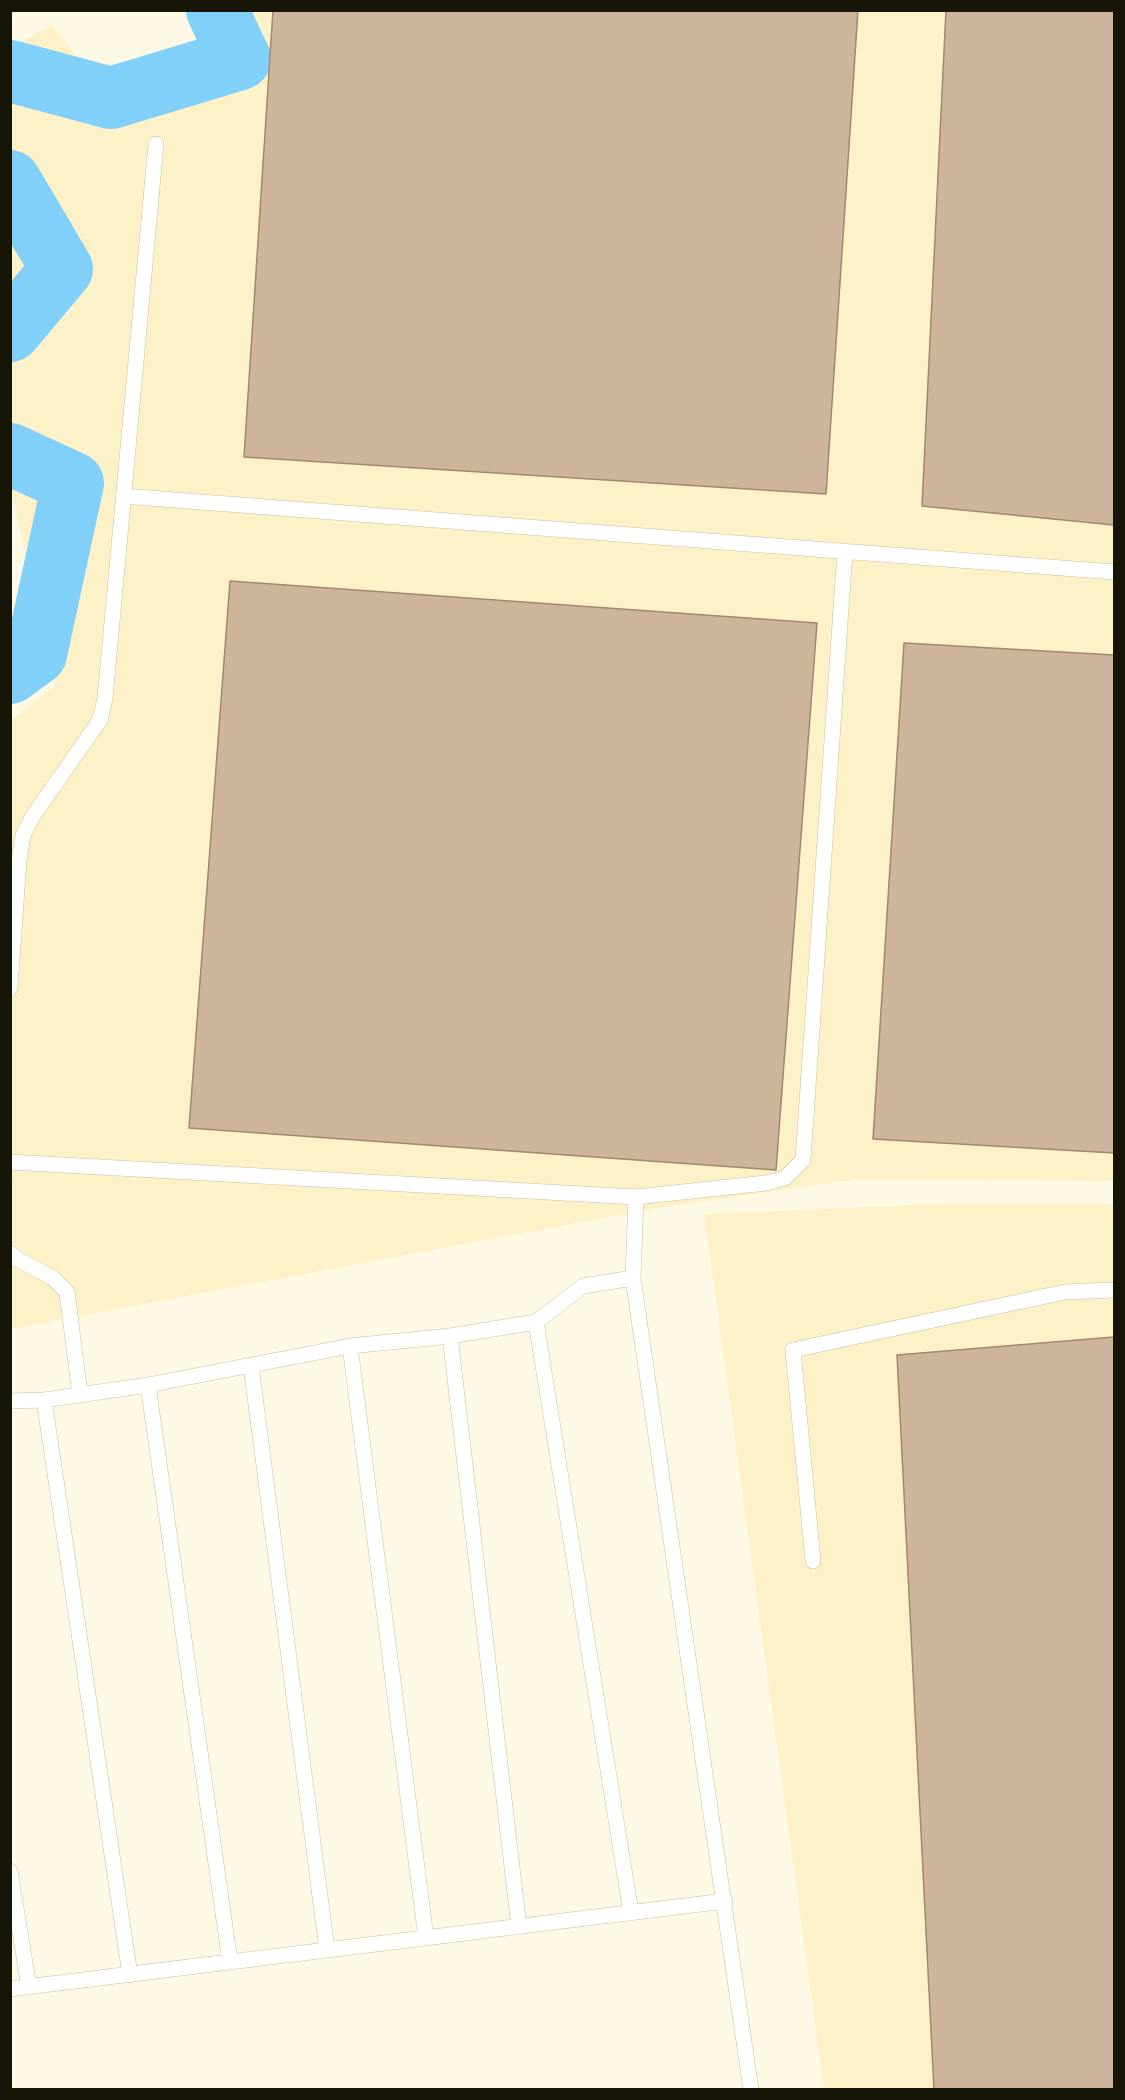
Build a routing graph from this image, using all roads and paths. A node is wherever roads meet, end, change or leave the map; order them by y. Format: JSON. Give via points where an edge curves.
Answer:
{"nodes":[{"id":1,"x":156,"y":144,"type":"dead end"},
{"id":2,"x":123,"y":496,"type":"junction"},
{"id":3,"x":845,"y":551,"type":"junction"},
{"id":4,"x":1114,"y":572,"type":"edge"},
{"id":5,"x":10,"y":988,"type":"edge"},
{"id":6,"x":10,"y":1162,"type":"edge"},
{"id":7,"x":636,"y":1197,"type":"junction"},
{"id":8,"x":10,"y":1253,"type":"edge"},
{"id":9,"x":633,"y":1278,"type":"junction"},
{"id":10,"x":1114,"y":1290,"type":"edge"},
{"id":11,"x":536,"y":1322,"type":"junction"},
{"id":12,"x":450,"y":1336,"type":"junction"},
{"id":13,"x":350,"y":1347,"type":"junction"},
{"id":14,"x":251,"y":1366,"type":"junction"},
{"id":15,"x":148,"y":1385,"type":"junction"},
{"id":16,"x":80,"y":1395,"type":"junction"},
{"id":17,"x":44,"y":1400,"type":"junction"},
{"id":18,"x":10,"y":1401,"type":"edge"},
{"id":19,"x":813,"y":1561,"type":"dead end"},
{"id":20,"x":10,"y":1870,"type":"edge"},
{"id":21,"x":725,"y":1901,"type":"junction"},
{"id":22,"x":631,"y":1913,"type":"junction"},
{"id":23,"x":519,"y":1927,"type":"junction"},
{"id":24,"x":426,"y":1938,"type":"junction"},
{"id":25,"x":327,"y":1950,"type":"junction"},
{"id":26,"x":230,"y":1962,"type":"junction"},
{"id":27,"x":130,"y":1975,"type":"junction"},
{"id":28,"x":28,"y":1987,"type":"junction"},
{"id":29,"x":10,"y":1989,"type":"edge"},
{"id":30,"x":751,"y":2090,"type":"edge"}],
"edges":[{"from":1,"to":2,"type":"lane"},
{"from":2,"to":3,"type":"lane"},
{"from":2,"to":5,"type":"lane","via":[[100,720],[23,835]]},
{"from":3,"to":4,"type":"lane"},
{"from":3,"to":7,"type":"lane","via":[[803,1160],[785,1178],[766,1183]]},
{"from":6,"to":7,"type":"lane"},
{"from":7,"to":9,"type":"lane"},
{"from":8,"to":16,"type":"lane","via":[[53,1278],[67,1292]]},
{"from":9,"to":11,"type":"lane","via":[[583,1286]]},
{"from":9,"to":21,"type":"lane"},
{"from":10,"to":19,"type":"lane","via":[[1065,1292],[793,1350]]},
{"from":11,"to":12,"type":"lane"},
{"from":11,"to":22,"type":"lane"},
{"from":12,"to":13,"type":"lane"},
{"from":12,"to":23,"type":"lane"},
{"from":13,"to":14,"type":"lane"},
{"from":13,"to":24,"type":"lane"},
{"from":14,"to":15,"type":"lane"},
{"from":14,"to":25,"type":"lane"},
{"from":15,"to":16,"type":"lane"},
{"from":15,"to":26,"type":"lane"},
{"from":16,"to":17,"type":"lane"},
{"from":17,"to":18,"type":"lane"},
{"from":17,"to":27,"type":"lane"},
{"from":20,"to":28,"type":"lane"},
{"from":21,"to":22,"type":"lane"},
{"from":21,"to":30,"type":"lane"},
{"from":22,"to":23,"type":"lane"},
{"from":23,"to":24,"type":"lane"},
{"from":24,"to":25,"type":"lane"},
{"from":25,"to":26,"type":"lane"},
{"from":26,"to":27,"type":"lane"},
{"from":27,"to":28,"type":"lane"},
{"from":28,"to":29,"type":"lane"}]}
